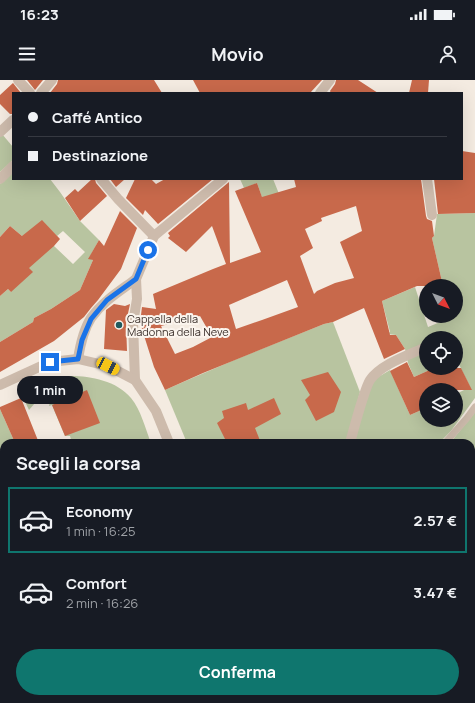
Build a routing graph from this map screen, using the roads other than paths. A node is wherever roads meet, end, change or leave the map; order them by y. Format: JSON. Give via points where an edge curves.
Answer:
{"nodes":[{"id":1,"x":18,"y":80,"type":"edge"},
{"id":2,"x":52,"y":80,"type":"edge"},
{"id":3,"x":330,"y":80,"type":"edge"},
{"id":4,"x":29,"y":92,"type":"edge"},
{"id":5,"x":42,"y":92,"type":"edge"},
{"id":6,"x":321,"y":92,"type":"edge"},
{"id":7,"x":12,"y":121,"type":"edge"},
{"id":8,"x":0,"y":132,"type":"edge"},
{"id":9,"x":12,"y":167,"type":"edge"},
{"id":10,"x":0,"y":179,"type":"edge"},
{"id":11,"x":102,"y":180,"type":"edge"},
{"id":12,"x":222,"y":180,"type":"edge"},
{"id":13,"x":427,"y":180,"type":"edge"},
{"id":14,"x":432,"y":215,"type":"dead end"},
{"id":15,"x":154,"y":236,"type":"junction"},
{"id":16,"x":136,"y":279,"type":"junction"},
{"id":17,"x":419,"y":350,"type":"edge"},
{"id":18,"x":78,"y":359,"type":"junction"},
{"id":19,"x":135,"y":380,"type":"junction"},
{"id":20,"x":0,"y":385,"type":"edge"},
{"id":21,"x":475,"y":406,"type":"edge"},
{"id":22,"x":167,"y":439,"type":"edge"},
{"id":23,"x":351,"y":439,"type":"edge"},
{"id":24,"x":449,"y":439,"type":"edge"}],
"edges":[{"from":1,"to":4,"type":"street"},
{"from":2,"to":5,"type":"street"},
{"from":3,"to":6,"type":"street"},
{"from":7,"to":8,"type":"street"},
{"from":9,"to":10,"type":"street"},
{"from":11,"to":15,"type":"street"},
{"from":12,"to":15,"type":"street"},
{"from":13,"to":14,"type":"street"},
{"from":15,"to":16,"type":"street"},
{"from":16,"to":18,"type":"street","via":[[107,300],[91,319],[82,340]]},
{"from":16,"to":19,"type":"street","via":[[137,299],[133,323]]},
{"from":17,"to":23,"type":"street","via":[[391,363],[370,380]]},
{"from":18,"to":19,"type":"street","via":[[108,366]]},
{"from":18,"to":20,"type":"street","via":[[50,362]]},
{"from":19,"to":22,"type":"street","via":[[156,411]]},
{"from":21,"to":24,"type":"lane"}]}
